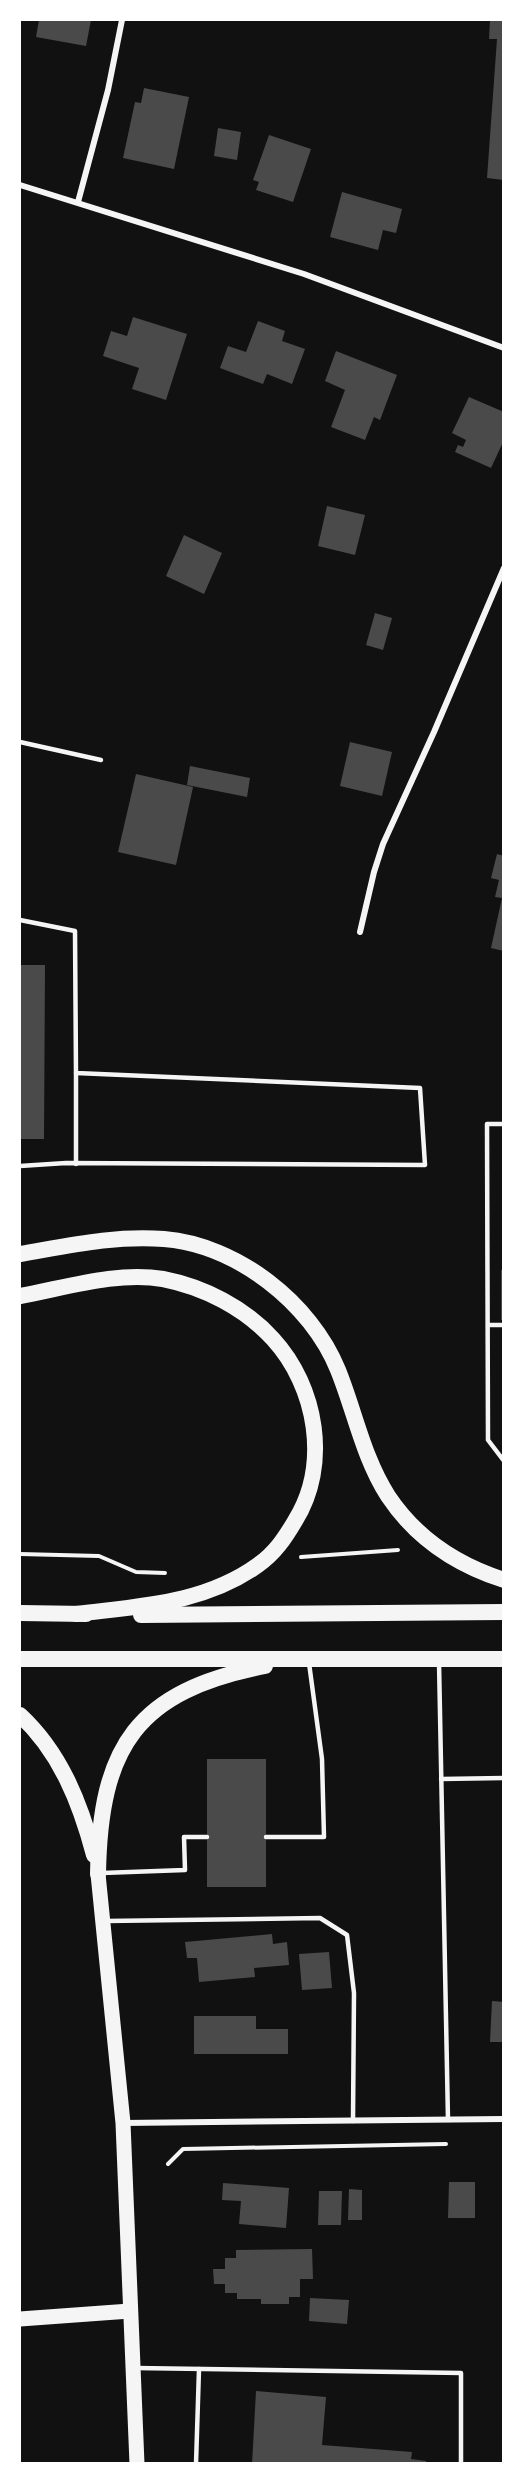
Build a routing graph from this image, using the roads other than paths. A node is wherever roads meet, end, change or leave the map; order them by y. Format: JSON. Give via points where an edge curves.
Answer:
{"nodes":[{"id":1,"x":122,"y":20,"type":"edge"},
{"id":2,"x":20,"y":185,"type":"edge"},
{"id":3,"x":78,"y":202,"type":"junction"},
{"id":4,"x":504,"y":348,"type":"edge"},
{"id":5,"x":504,"y":568,"type":"edge"},
{"id":6,"x":20,"y":742,"type":"edge"},
{"id":7,"x":101,"y":760,"type":"dead end"},
{"id":8,"x":20,"y":920,"type":"edge"},
{"id":9,"x":360,"y":932,"type":"dead end"},
{"id":10,"x":76,"y":1073,"type":"junction"},
{"id":11,"x":504,"y":1124,"type":"edge"},
{"id":12,"x":76,"y":1164,"type":"junction"},
{"id":13,"x":20,"y":1166,"type":"edge"},
{"id":14,"x":20,"y":1254,"type":"edge"},
{"id":15,"x":20,"y":1296,"type":"edge"},
{"id":16,"x":504,"y":1324,"type":"edge"},
{"id":17,"x":488,"y":1325,"type":"junction"},
{"id":18,"x":504,"y":1461,"type":"edge"},
{"id":19,"x":504,"y":1580,"type":"edge"},
{"id":20,"x":504,"y":1612,"type":"edge"},
{"id":21,"x":20,"y":1613,"type":"edge"},
{"id":22,"x":76,"y":1614,"type":"junction"},
{"id":23,"x":20,"y":1659,"type":"edge"},
{"id":24,"x":504,"y":1659,"type":"edge"},
{"id":25,"x":309,"y":1660,"type":"junction"},
{"id":26,"x":439,"y":1660,"type":"junction"},
{"id":27,"x":20,"y":1715,"type":"edge"},
{"id":28,"x":504,"y":1778,"type":"edge"},
{"id":29,"x":441,"y":1779,"type":"junction"},
{"id":30,"x":207,"y":1837,"type":"dead end"},
{"id":31,"x":266,"y":1837,"type":"dead end"},
{"id":32,"x":98,"y":1874,"type":"junction"},
{"id":33,"x":103,"y":1921,"type":"junction"},
{"id":34,"x":504,"y":2119,"type":"edge"},
{"id":35,"x":448,"y":2120,"type":"junction"},
{"id":36,"x":353,"y":2121,"type":"junction"},
{"id":37,"x":123,"y":2123,"type":"junction"},
{"id":38,"x":129,"y":2311,"type":"junction"},
{"id":39,"x":20,"y":2319,"type":"edge"},
{"id":40,"x":132,"y":2368,"type":"junction"},
{"id":41,"x":199,"y":2369,"type":"junction"},
{"id":42,"x":137,"y":2463,"type":"edge"},
{"id":43,"x":196,"y":2463,"type":"edge"},
{"id":44,"x":461,"y":2463,"type":"edge"}],
"edges":[{"from":1,"to":3,"type":"street"},
{"from":2,"to":3,"type":"street"},
{"from":3,"to":4,"type":"street","via":[[304,274]]},
{"from":5,"to":9,"type":"street","via":[[383,844]]},
{"from":6,"to":7,"type":"lane"},
{"from":8,"to":10,"type":"lane","via":[[75,931]]},
{"from":10,"to":12,"type":"lane"},
{"from":10,"to":12,"type":"lane","via":[[420,1088],[425,1165]]},
{"from":11,"to":17,"type":"lane","via":[[487,1124]]},
{"from":12,"to":13,"type":"lane"},
{"from":14,"to":19,"type":"highway","via":[[97,1241],[166,1239],[198,1246],[255,1272],[305,1315],[325,1342],[369,1459],[389,1497],[421,1533],[452,1559]]},
{"from":15,"to":22,"type":"highway","via":[[135,1278],[161,1279],[210,1294],[242,1312],[274,1340],[301,1385],[312,1419],[315,1461],[308,1495],[279,1547],[259,1565],[234,1581],[197,1595]]},
{"from":16,"to":17,"type":"lane"},
{"from":17,"to":18,"type":"lane","via":[[488,1440]]},
{"from":20,"to":22,"type":"highway"},
{"from":21,"to":22,"type":"highway"},
{"from":23,"to":25,"type":"highway"},
{"from":24,"to":26,"type":"highway"},
{"from":25,"to":26,"type":"highway"},
{"from":25,"to":31,"type":"lane","via":[[322,1759],[324,1837]]},
{"from":25,"to":32,"type":"highway","via":[[208,1681],[168,1700],[142,1721],[124,1748],[108,1789],[100,1829]]},
{"from":26,"to":29,"type":"lane"},
{"from":27,"to":32,"type":"highway","via":[[58,1760],[89,1836]]},
{"from":28,"to":29,"type":"lane"},
{"from":29,"to":35,"type":"lane"},
{"from":30,"to":32,"type":"lane","via":[[184,1837],[185,1870]]},
{"from":32,"to":33,"type":"main road"},
{"from":33,"to":36,"type":"lane","via":[[320,1918],[347,1935],[354,1993]]},
{"from":33,"to":37,"type":"main road"},
{"from":34,"to":35,"type":"street"},
{"from":35,"to":36,"type":"street"},
{"from":36,"to":37,"type":"street"},
{"from":37,"to":38,"type":"main road"},
{"from":38,"to":39,"type":"main road"},
{"from":38,"to":40,"type":"main road"},
{"from":40,"to":41,"type":"lane"},
{"from":40,"to":42,"type":"main road"},
{"from":41,"to":43,"type":"lane"},
{"from":41,"to":44,"type":"lane","via":[[461,2373]]}]}
